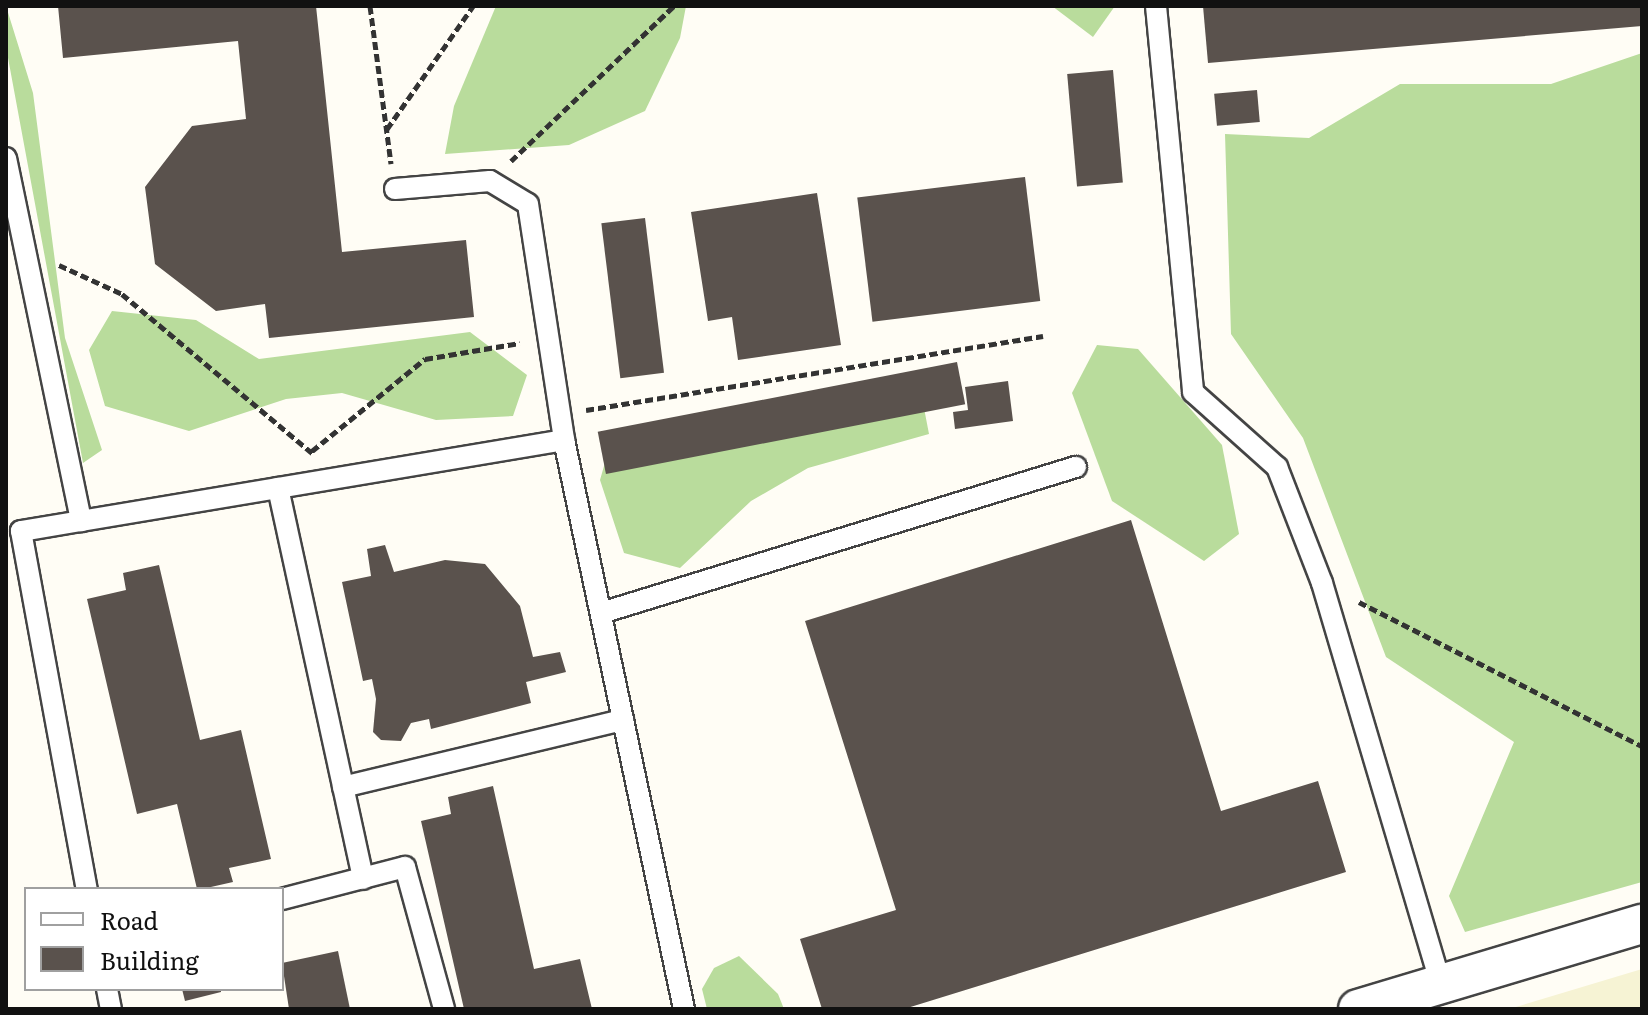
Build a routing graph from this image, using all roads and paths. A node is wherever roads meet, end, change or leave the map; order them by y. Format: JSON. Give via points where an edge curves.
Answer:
{"nodes":[{"id":1,"x":370,"y":6,"type":"edge"},
{"id":2,"x":473,"y":6,"type":"edge"},
{"id":3,"x":674,"y":6,"type":"edge"},
{"id":4,"x":1156,"y":6,"type":"edge"},
{"id":5,"x":387,"y":130,"type":"junction"},
{"id":6,"x":6,"y":158,"type":"edge"},
{"id":7,"x":490,"y":181,"type":"junction"},
{"id":8,"x":395,"y":189,"type":"joint"},
{"id":9,"x":25,"y":249,"type":"junction"},
{"id":10,"x":1043,"y":336,"type":"dead end"},
{"id":11,"x":549,"y":339,"type":"junction"},
{"id":12,"x":560,"y":414,"type":"junction"},
{"id":13,"x":564,"y":440,"type":"junction"},
{"id":14,"x":312,"y":452,"type":"junction"},
{"id":15,"x":1076,"y":467,"type":"dead end"},
{"id":16,"x":314,"y":482,"type":"junction"},
{"id":17,"x":278,"y":488,"type":"junction"},
{"id":18,"x":81,"y":521,"type":"junction"},
{"id":19,"x":1322,"y":583,"type":"junction"},
{"id":20,"x":601,"y":613,"type":"junction"},
{"id":21,"x":623,"y":720,"type":"junction"},
{"id":22,"x":1642,"y":746,"type":"edge"},
{"id":23,"x":343,"y":787,"type":"junction"},
{"id":24,"x":363,"y":879,"type":"junction"},
{"id":25,"x":87,"y":887,"type":"edge"},
{"id":26,"x":284,"y":899,"type":"edge"},
{"id":27,"x":1642,"y":924,"type":"edge"},
{"id":28,"x":1441,"y":985,"type":"junction"},
{"id":29,"x":444,"y":1009,"type":"edge"},
{"id":30,"x":684,"y":1009,"type":"edge"},
{"id":31,"x":1358,"y":1009,"type":"edge"}],
"edges":[{"from":1,"to":5,"type":"path"},
{"from":2,"to":5,"type":"path"},
{"from":3,"to":7,"type":"path"},
{"from":4,"to":19,"type":"lane","via":[[1193,392],[1277,467]]},
{"from":5,"to":8,"type":"path"},
{"from":6,"to":9,"type":"lane"},
{"from":7,"to":8,"type":"lane"},
{"from":7,"to":11,"type":"lane","via":[[528,204]]},
{"from":9,"to":14,"type":"path","via":[[122,294]]},
{"from":9,"to":18,"type":"lane"},
{"from":10,"to":12,"type":"path"},
{"from":11,"to":12,"type":"lane"},
{"from":11,"to":14,"type":"path","via":[[425,359]]},
{"from":12,"to":13,"type":"lane"},
{"from":13,"to":16,"type":"lane"},
{"from":13,"to":20,"type":"lane"},
{"from":14,"to":16,"type":"path"},
{"from":15,"to":20,"type":"lane"},
{"from":16,"to":17,"type":"lane"},
{"from":17,"to":18,"type":"lane"},
{"from":17,"to":23,"type":"lane"},
{"from":18,"to":25,"type":"lane","via":[[21,531]]},
{"from":19,"to":22,"type":"path"},
{"from":19,"to":28,"type":"lane"},
{"from":20,"to":21,"type":"lane"},
{"from":21,"to":23,"type":"lane"},
{"from":21,"to":30,"type":"lane"},
{"from":23,"to":24,"type":"lane"},
{"from":24,"to":26,"type":"lane"},
{"from":24,"to":29,"type":"lane","via":[[405,867]]},
{"from":27,"to":28,"type":"street"},
{"from":28,"to":31,"type":"street"}]}
